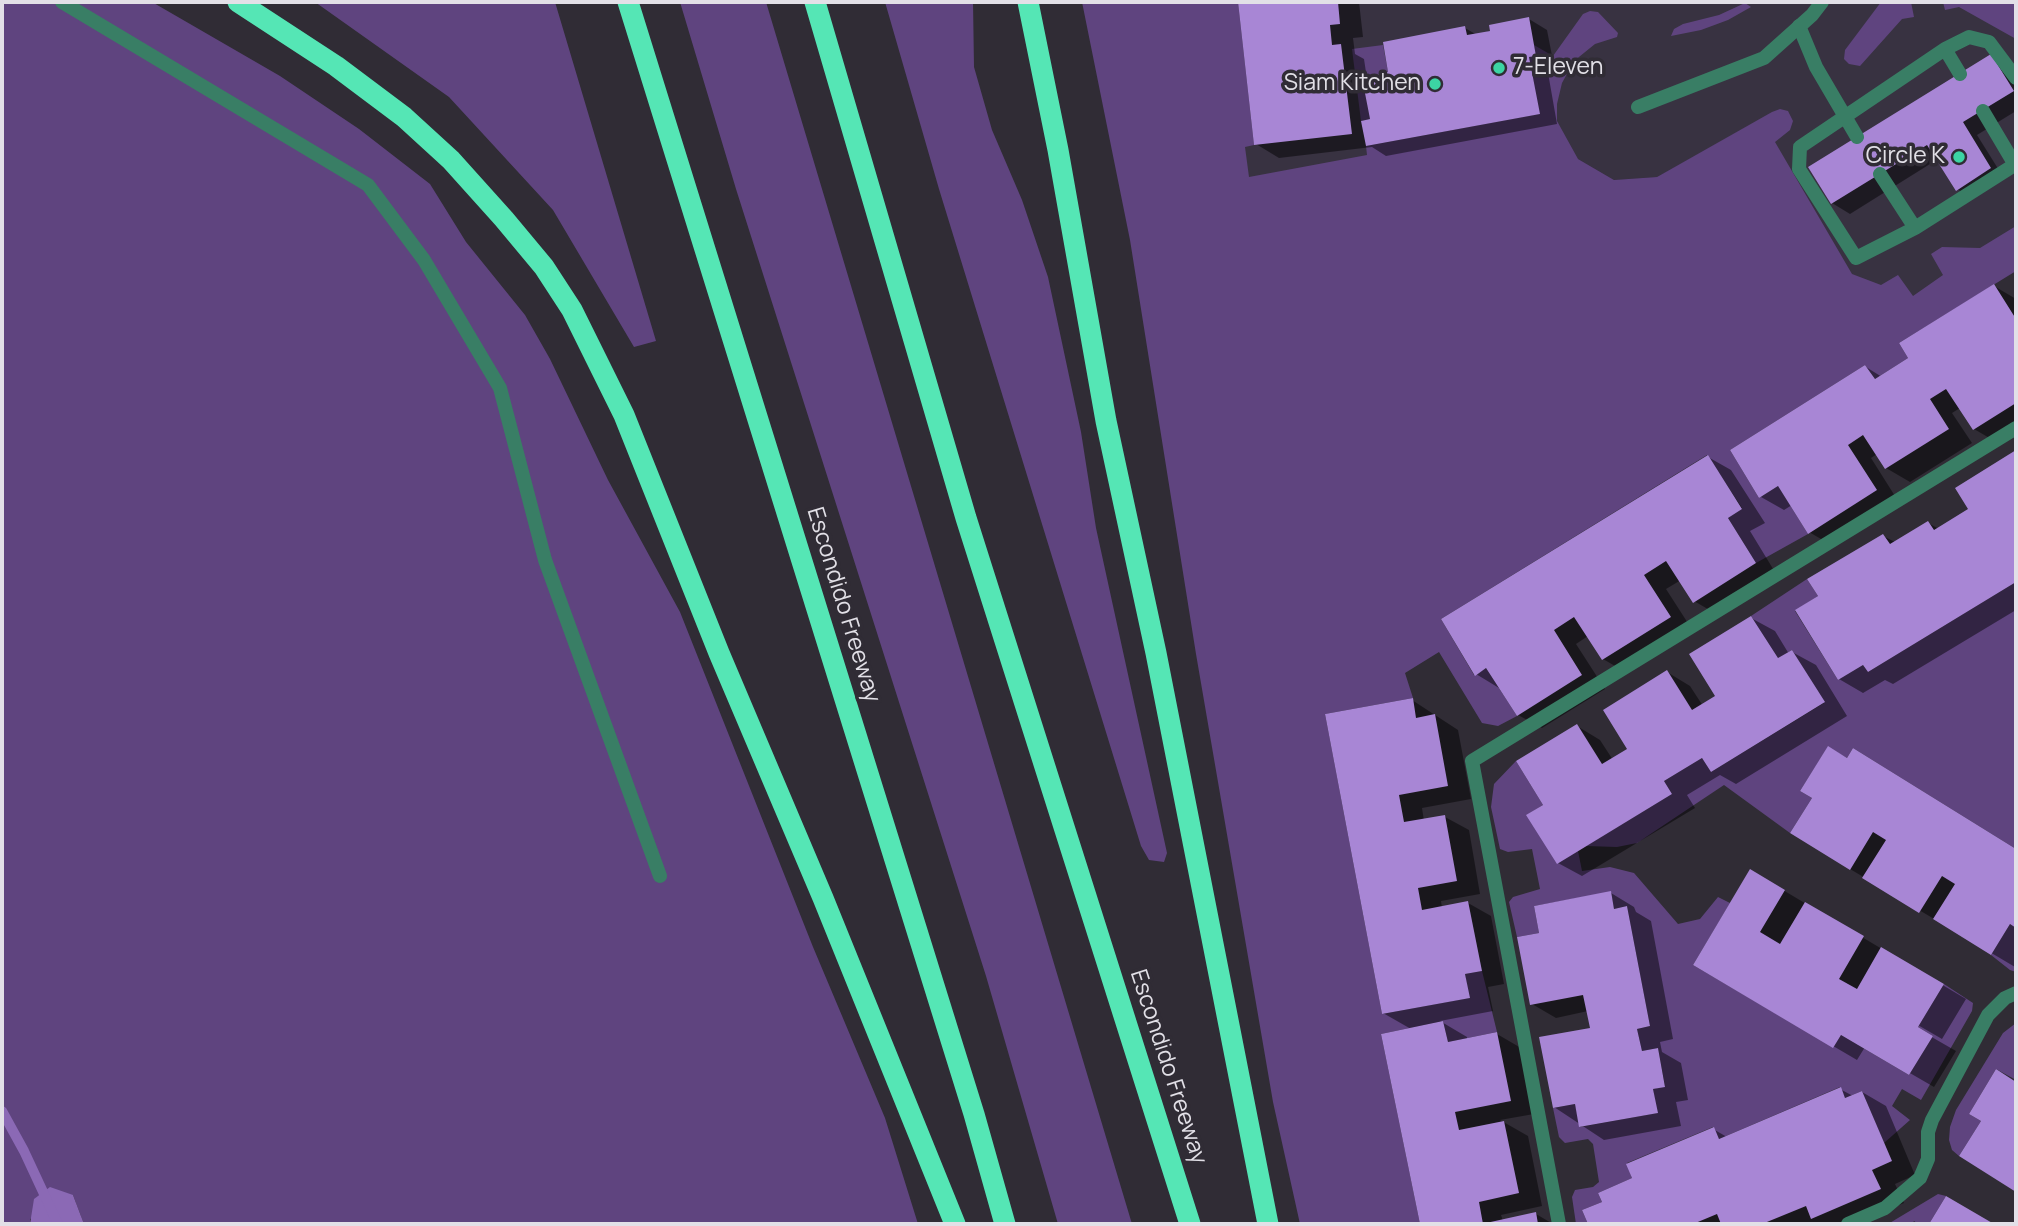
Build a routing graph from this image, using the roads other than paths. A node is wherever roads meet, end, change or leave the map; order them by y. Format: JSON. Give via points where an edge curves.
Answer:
{"nodes":[{"id":1,"x":62,"y":2,"type":"edge"},
{"id":2,"x":238,"y":2,"type":"edge"},
{"id":3,"x":628,"y":2,"type":"edge"},
{"id":4,"x":815,"y":2,"type":"edge"},
{"id":5,"x":1028,"y":2,"type":"edge"},
{"id":6,"x":1822,"y":2,"type":"edge"},
{"id":7,"x":1799,"y":26,"type":"junction"},
{"id":8,"x":1945,"y":49,"type":"junction"},
{"id":9,"x":1960,"y":74,"type":"dead end"},
{"id":10,"x":2016,"y":78,"type":"edge"},
{"id":11,"x":1638,"y":107,"type":"dead end"},
{"id":12,"x":1983,"y":111,"type":"dead end"},
{"id":13,"x":1844,"y":116,"type":"junction"},
{"id":14,"x":1857,"y":137,"type":"dead end"},
{"id":15,"x":2016,"y":164,"type":"edge"},
{"id":16,"x":1880,"y":173,"type":"dead end"},
{"id":17,"x":1915,"y":228,"type":"junction"},
{"id":18,"x":2016,"y":428,"type":"edge"},
{"id":19,"x":660,"y":876,"type":"dead end"},
{"id":20,"x":2016,"y":993,"type":"edge"},
{"id":21,"x":955,"y":1224,"type":"edge"},
{"id":22,"x":1005,"y":1224,"type":"edge"},
{"id":23,"x":1191,"y":1224,"type":"edge"},
{"id":24,"x":1268,"y":1224,"type":"edge"},
{"id":25,"x":1559,"y":1224,"type":"edge"},
{"id":26,"x":1848,"y":1224,"type":"edge"}],
"edges":[{"from":1,"to":19,"type":"street","via":[[368,185],[424,260],[500,388],[545,560]]},
{"from":2,"to":21,"type":"highway","via":[[336,66],[451,160],[544,267],[572,310],[624,415]]},
{"from":3,"to":22,"type":"highway","name":"Escondido Freeway"},
{"from":4,"to":23,"type":"highway","name":"Escondido Freeway","via":[[965,518]]},
{"from":5,"to":24,"type":"highway"},
{"from":6,"to":7,"type":"street"},
{"from":7,"to":11,"type":"street","via":[[1764,58]]},
{"from":7,"to":13,"type":"street"},
{"from":8,"to":9,"type":"street"},
{"from":8,"to":10,"type":"street","via":[[1969,37],[1989,42]]},
{"from":8,"to":13,"type":"street"},
{"from":12,"to":15,"type":"street"},
{"from":13,"to":14,"type":"street"},
{"from":13,"to":17,"type":"street","via":[[1800,147],[1799,169],[1856,258]]},
{"from":15,"to":17,"type":"street"},
{"from":16,"to":17,"type":"street"},
{"from":18,"to":25,"type":"street","via":[[1472,761]]},
{"from":20,"to":26,"type":"street","via":[[1989,1015],[1932,1120],[1928,1159],[1920,1178],[1885,1208]]}]}
